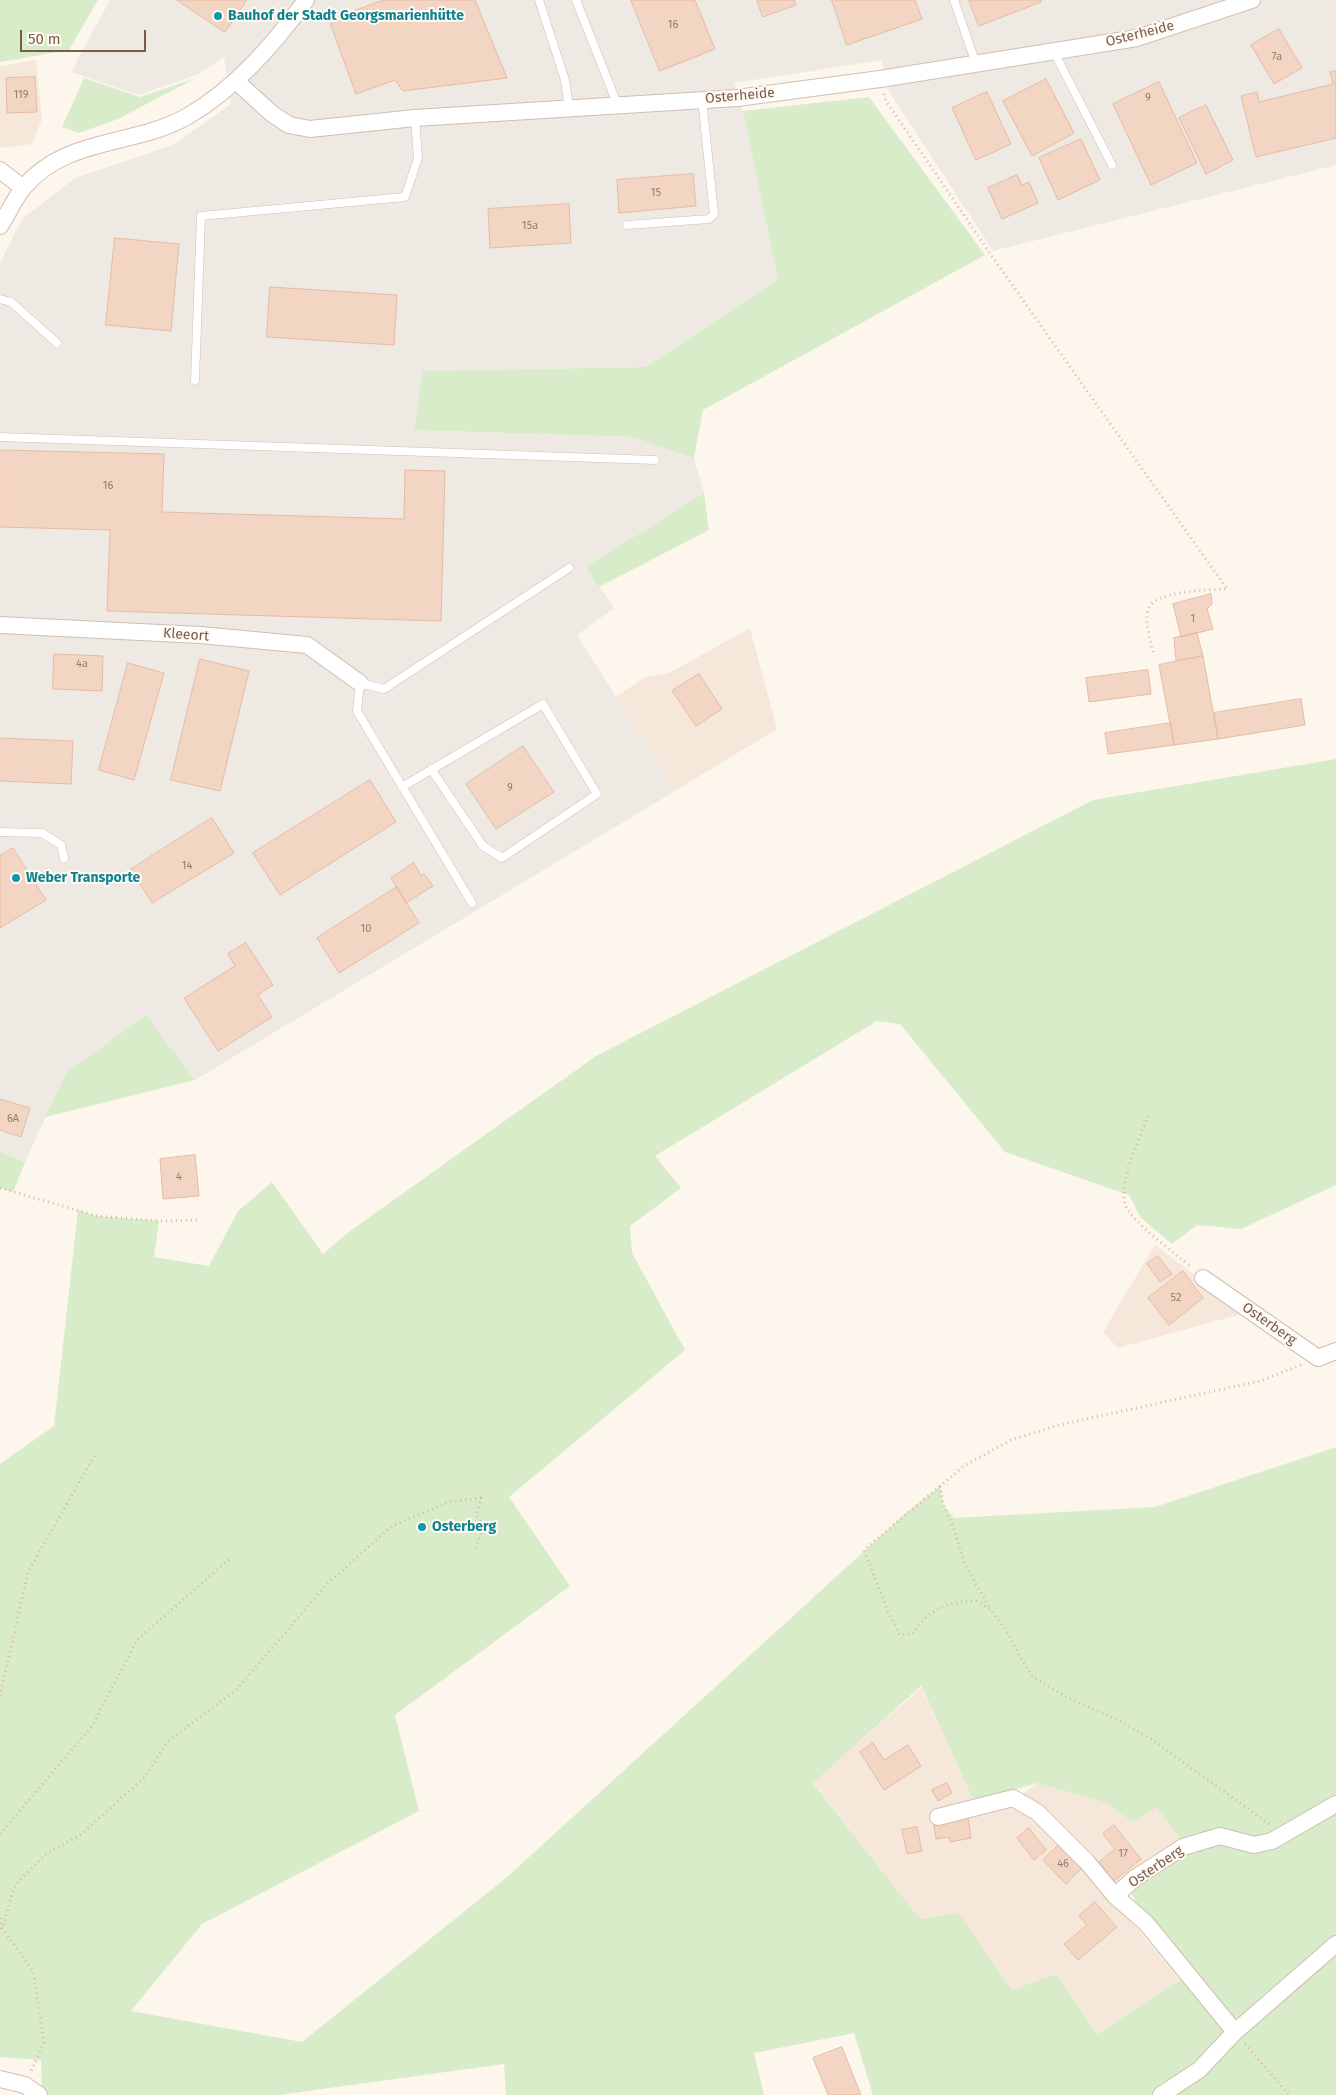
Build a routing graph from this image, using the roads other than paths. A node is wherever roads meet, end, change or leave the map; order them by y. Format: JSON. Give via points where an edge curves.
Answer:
{"nodes":[{"id":1,"x":306,"y":0,"type":"edge"},
{"id":2,"x":539,"y":0,"type":"edge"},
{"id":3,"x":576,"y":0,"type":"edge"},
{"id":4,"x":954,"y":0,"type":"edge"},
{"id":5,"x":1252,"y":0,"type":"edge"},
{"id":6,"x":1054,"y":52,"type":"junction"},
{"id":7,"x":976,"y":64,"type":"junction"},
{"id":8,"x":236,"y":81,"type":"junction"},
{"id":9,"x":702,"y":99,"type":"junction"},
{"id":10,"x":618,"y":106,"type":"junction"},
{"id":11,"x":570,"y":109,"type":"junction"},
{"id":12,"x":415,"y":118,"type":"junction"},
{"id":13,"x":1112,"y":165,"type":"dead end"},
{"id":14,"x":0,"y":170,"type":"edge"},
{"id":15,"x":23,"y":188,"type":"junction"},
{"id":16,"x":627,"y":225,"type":"dead end"},
{"id":17,"x":0,"y":226,"type":"edge"},
{"id":18,"x":0,"y":299,"type":"edge"},
{"id":19,"x":58,"y":343,"type":"dead end"},
{"id":20,"x":195,"y":380,"type":"dead end"},
{"id":21,"x":0,"y":437,"type":"edge"},
{"id":22,"x":654,"y":460,"type":"dead end"},
{"id":23,"x":569,"y":568,"type":"dead end"},
{"id":24,"x":0,"y":625,"type":"edge"},
{"id":25,"x":360,"y":683,"type":"junction"},
{"id":26,"x":431,"y":769,"type":"junction"},
{"id":27,"x":402,"y":787,"type":"junction"},
{"id":28,"x":0,"y":832,"type":"edge"},
{"id":29,"x":64,"y":858,"type":"dead end"},
{"id":30,"x":472,"y":902,"type":"dead end"},
{"id":31,"x":1203,"y":1278,"type":"road end"},
{"id":32,"x":1336,"y":1351,"type":"edge"},
{"id":33,"x":1336,"y":1804,"type":"edge"},
{"id":34,"x":938,"y":1817,"type":"dead end"},
{"id":35,"x":1115,"y":1896,"type":"junction"},
{"id":36,"x":1336,"y":1944,"type":"edge"},
{"id":37,"x":1235,"y":2032,"type":"junction"},
{"id":38,"x":0,"y":2079,"type":"edge"},
{"id":39,"x":39,"y":2095,"type":"edge"},
{"id":40,"x":1161,"y":2095,"type":"edge"}],
"edges":[{"from":1,"to":8,"type":"street","via":[[282,33]]},
{"from":2,"to":11,"type":"lane","via":[[565,80]]},
{"from":3,"to":10,"type":"lane"},
{"from":4,"to":7,"type":"lane"},
{"from":5,"to":6,"type":"street","name":"Osterheide","via":[[1137,38]]},
{"from":6,"to":7,"type":"street","name":"Osterheide"},
{"from":6,"to":13,"type":"lane"},
{"from":7,"to":9,"type":"street","name":"Osterheide","via":[[736,98]]},
{"from":8,"to":12,"type":"street","name":"Osterheide","via":[[289,125],[310,129]]},
{"from":8,"to":15,"type":"street","via":[[188,116],[156,130],[77,150],[57,159]]},
{"from":9,"to":10,"type":"street","name":"Osterheide"},
{"from":9,"to":16,"type":"lane","via":[[714,214],[709,219]]},
{"from":10,"to":11,"type":"street","name":"Osterheide"},
{"from":11,"to":12,"type":"street","name":"Osterheide"},
{"from":12,"to":20,"type":"lane","via":[[418,158],[405,197],[201,216]]},
{"from":14,"to":15,"type":"street"},
{"from":15,"to":17,"type":"street"},
{"from":18,"to":19,"type":"lane","via":[[11,302]]},
{"from":21,"to":22,"type":"lane"},
{"from":23,"to":25,"type":"lane","via":[[384,689]]},
{"from":24,"to":25,"type":"street","name":"Kleeort","via":[[200,635],[307,645]]},
{"from":25,"to":27,"type":"lane","via":[[357,712]]},
{"from":26,"to":26,"type":"lane","via":[[542,704],[597,794],[502,858],[483,846]]},
{"from":26,"to":27,"type":"lane"},
{"from":27,"to":30,"type":"lane"},
{"from":28,"to":29,"type":"lane","via":[[42,833],[61,845]]},
{"from":31,"to":32,"type":"street","name":"Osterberg","via":[[1318,1358]]},
{"from":33,"to":35,"type":"street","name":"Osterberg","via":[[1272,1841],[1254,1845],[1220,1836],[1184,1847],[1135,1878]]},
{"from":34,"to":35,"type":"street","name":"Osterberg","via":[[1013,1798],[1037,1812],[1087,1862]]},
{"from":35,"to":37,"type":"street","name":"Osterberg","via":[[1146,1923]]},
{"from":36,"to":37,"type":"street"},
{"from":37,"to":40,"type":"street","via":[[1199,2070]]},
{"from":38,"to":39,"type":"street","via":[[25,2086]]}]}
